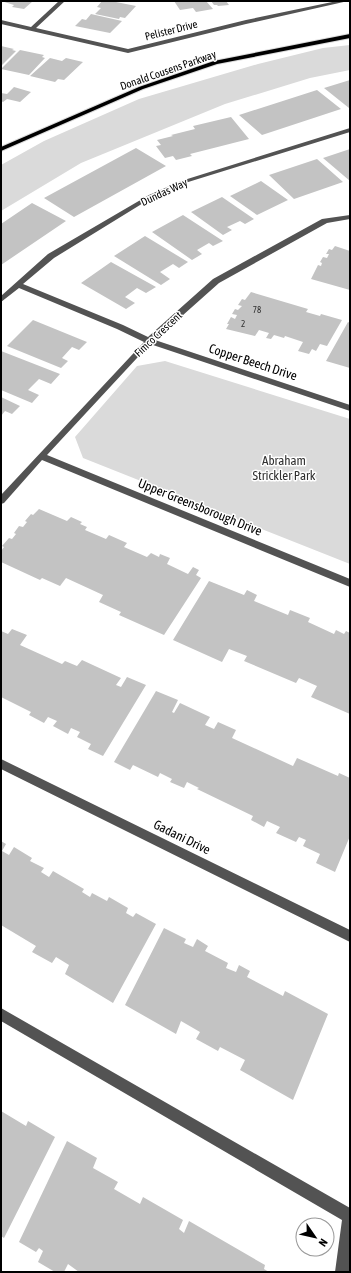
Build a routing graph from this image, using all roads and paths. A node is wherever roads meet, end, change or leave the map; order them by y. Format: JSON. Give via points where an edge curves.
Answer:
{"nodes":[{"id":1,"x":62,"y":1,"type":"edge"},
{"id":2,"x":346,"y":1,"type":"edge"},
{"id":3,"x":1,"y":22,"type":"edge"},
{"id":4,"x":32,"y":29,"type":"junction"},
{"id":5,"x":350,"y":36,"type":"edge"},
{"id":6,"x":350,"y":130,"type":"edge"},
{"id":7,"x":1,"y":149,"type":"edge"},
{"id":8,"x":350,"y":217,"type":"edge"},
{"id":9,"x":18,"y":285,"type":"junction"},
{"id":10,"x":1,"y":300,"type":"edge"},
{"id":11,"x":149,"y":341,"type":"junction"},
{"id":12,"x":350,"y":408,"type":"edge"},
{"id":13,"x":41,"y":456,"type":"junction"},
{"id":14,"x":1,"y":501,"type":"edge"},
{"id":15,"x":350,"y":583,"type":"edge"},
{"id":16,"x":1,"y":764,"type":"edge"},
{"id":17,"x":350,"y":936,"type":"edge"},
{"id":18,"x":1,"y":1014,"type":"edge"},
{"id":19,"x":350,"y":1216,"type":"edge"},
{"id":20,"x":342,"y":1272,"type":"edge"}],
"edges":[{"from":1,"to":4,"type":"street"},
{"from":2,"to":4,"type":"street","name":"Pelister Drive","via":[[128,51]]},
{"from":3,"to":4,"type":"street","name":"Pelister Drive"},
{"from":5,"to":7,"type":"main road","name":"Donald Cousens Parkway","via":[[216,62],[141,88]]},
{"from":6,"to":9,"type":"street","name":"Dundas Way","via":[[183,182],[151,196],[51,256]]},
{"from":8,"to":11,"type":"street","name":"Fimco Crescent","via":[[325,221],[216,281]]},
{"from":9,"to":10,"type":"street","name":"Dundas Way"},
{"from":9,"to":11,"type":"street","name":"Copper Beech Drive"},
{"from":11,"to":12,"type":"street","name":"Copper Beech Drive"},
{"from":11,"to":13,"type":"street","name":"Fimco Crescent"},
{"from":13,"to":14,"type":"street","name":"Fimco Crescent"},
{"from":13,"to":15,"type":"street","name":"Upper Greensborough Drive"},
{"from":16,"to":17,"type":"street","name":"Gadani Drive"},
{"from":18,"to":19,"type":"street"},
{"from":19,"to":20,"type":"street"}]}
